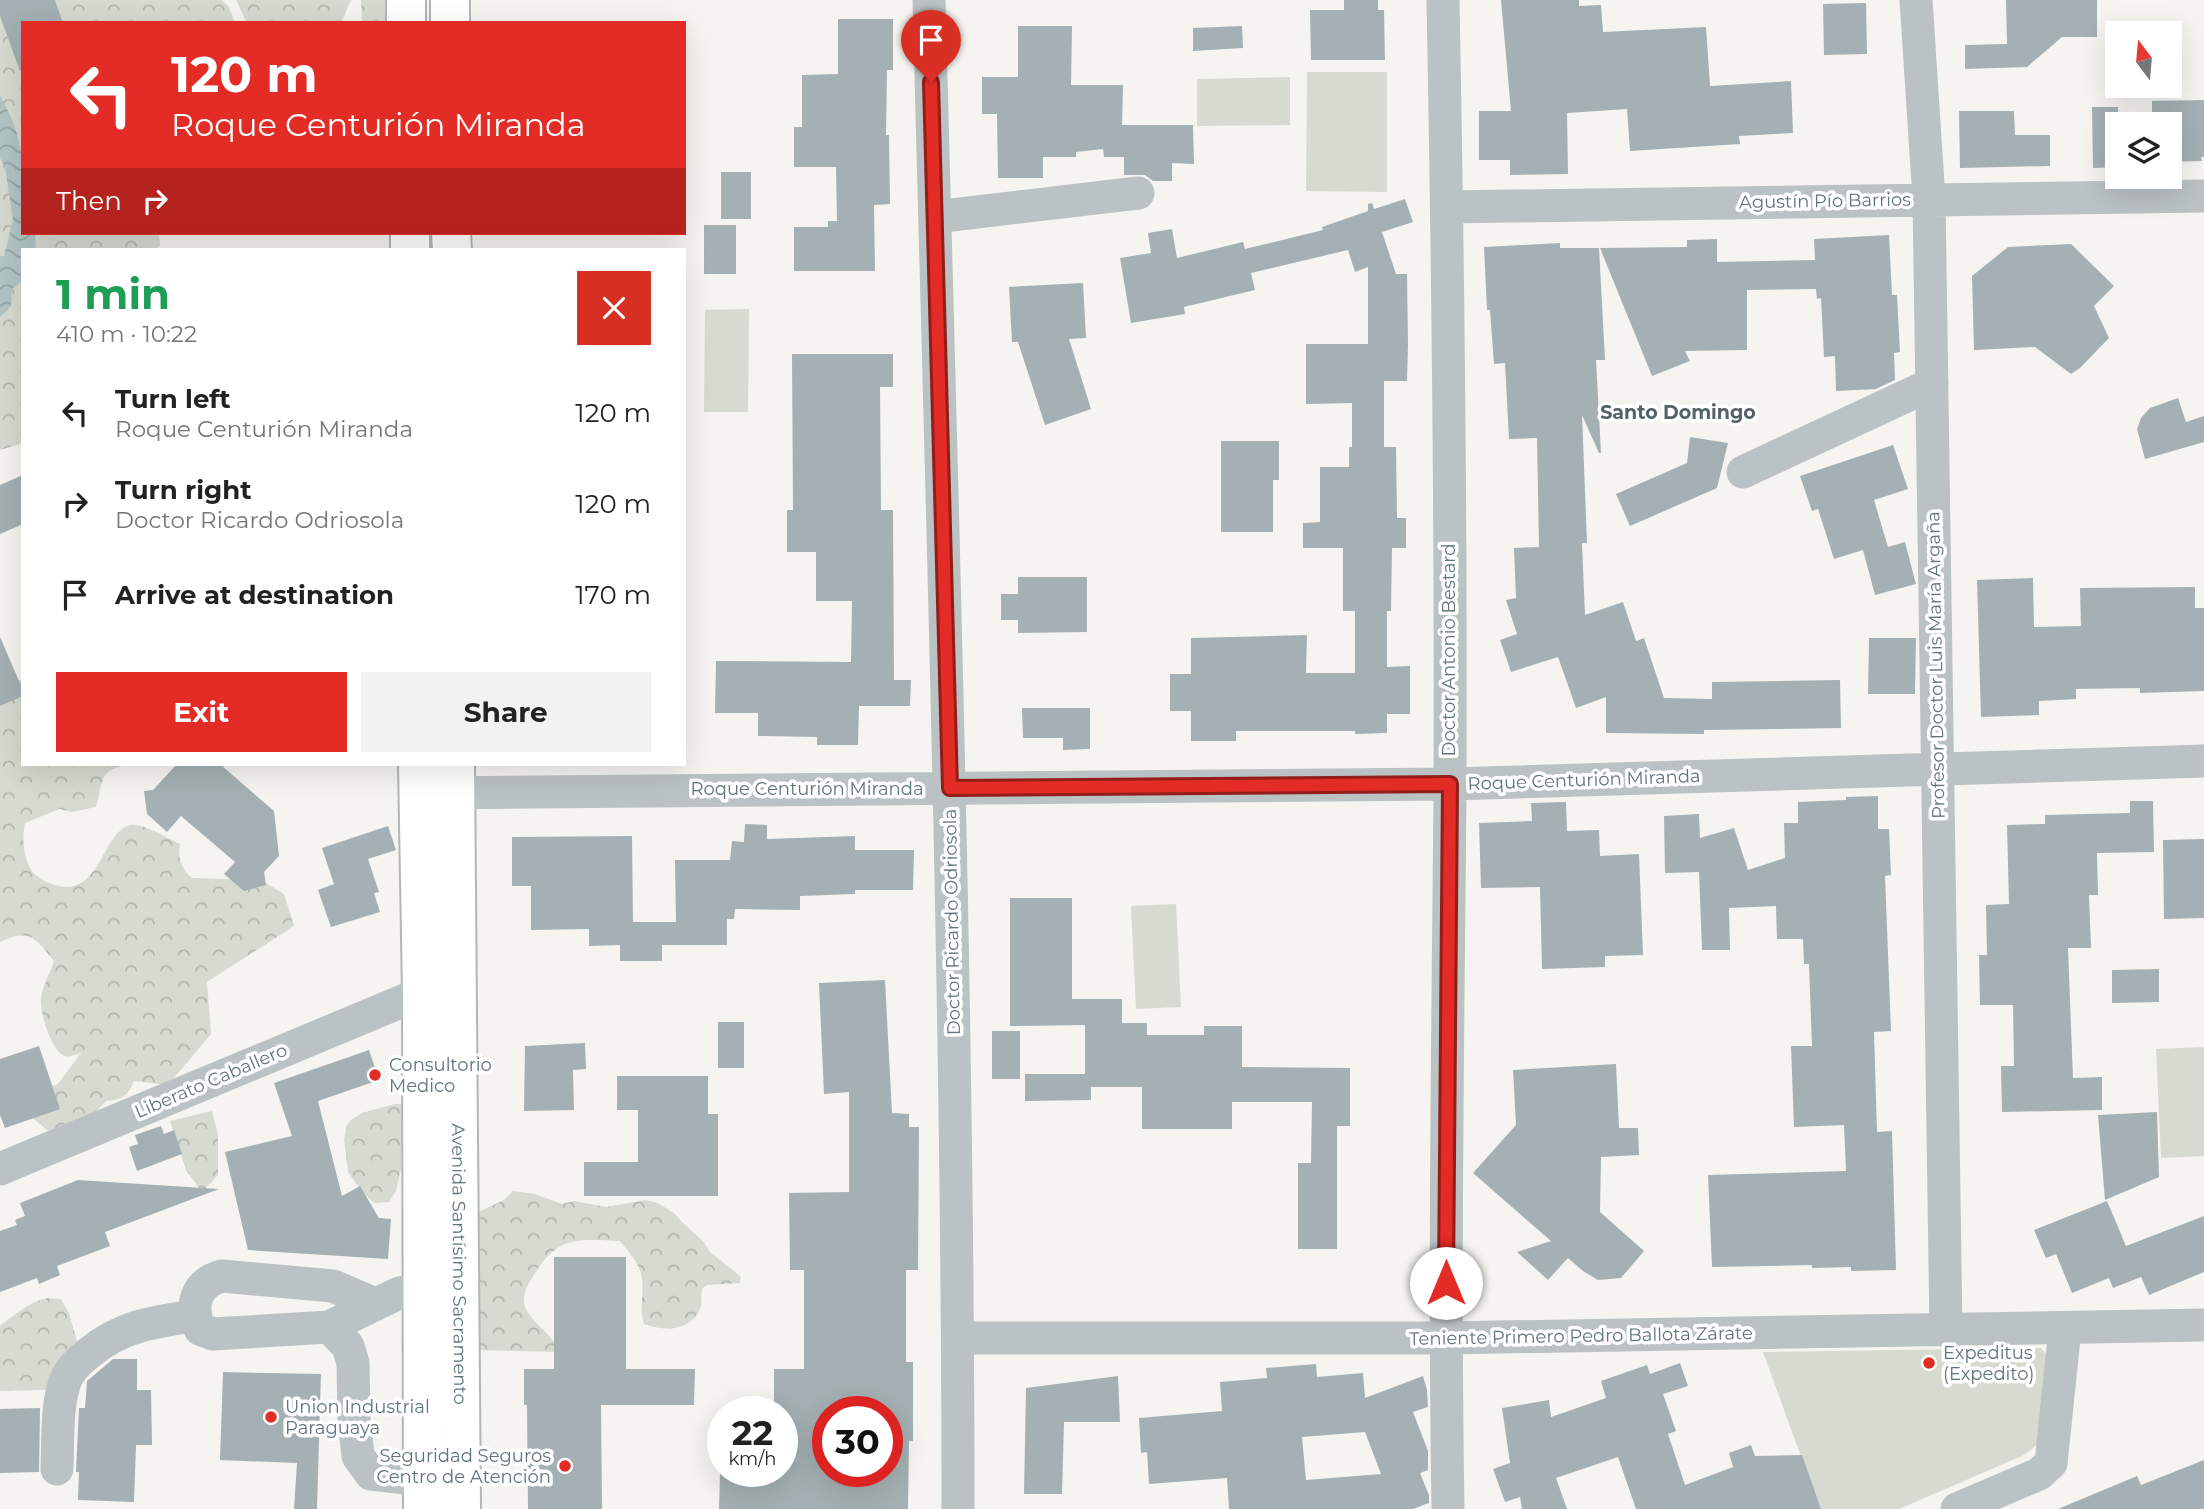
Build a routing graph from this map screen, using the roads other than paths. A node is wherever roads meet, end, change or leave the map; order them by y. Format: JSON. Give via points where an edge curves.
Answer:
{"nodes":[{"id":1,"x":406,"y":0,"type":"edge"},
{"id":2,"x":450,"y":0,"type":"edge"},
{"id":3,"x":929,"y":0,"type":"edge"},
{"id":4,"x":1443,"y":0,"type":"edge"},
{"id":5,"x":1916,"y":0,"type":"edge"},
{"id":6,"x":406,"y":21,"type":"edge"},
{"id":7,"x":450,"y":21,"type":"edge"},
{"id":8,"x":1138,"y":193,"type":"dead end"},
{"id":9,"x":2204,"y":196,"type":"edge"},
{"id":10,"x":1929,"y":199,"type":"junction"},
{"id":11,"x":1447,"y":208,"type":"junction"},
{"id":12,"x":935,"y":217,"type":"junction"},
{"id":13,"x":1932,"y":384,"type":"junction"},
{"id":14,"x":1743,"y":472,"type":"dead end"},
{"id":15,"x":2204,"y":761,"type":"edge"},
{"id":16,"x":1938,"y":768,"type":"junction"},
{"id":17,"x":437,"y":779,"type":"edge"},
{"id":18,"x":1450,"y":784,"type":"junction"},
{"id":19,"x":950,"y":788,"type":"junction"},
{"id":20,"x":422,"y":993,"type":"junction"},
{"id":21,"x":0,"y":1169,"type":"edge"},
{"id":22,"x":459,"y":1282,"type":"junction"},
{"id":23,"x":422,"y":1288,"type":"junction"},
{"id":24,"x":375,"y":1304,"type":"junction"},
{"id":25,"x":194,"y":1316,"type":"junction"},
{"id":26,"x":2204,"y":1325,"type":"edge"},
{"id":27,"x":329,"y":1327,"type":"junction"},
{"id":28,"x":2065,"y":1328,"type":"junction"},
{"id":29,"x":1946,"y":1331,"type":"junction"},
{"id":30,"x":958,"y":1338,"type":"junction"},
{"id":31,"x":1445,"y":1338,"type":"junction"},
{"id":32,"x":57,"y":1469,"type":"dead end"},
{"id":33,"x":423,"y":1495,"type":"edge"},
{"id":34,"x":461,"y":1509,"type":"edge"},
{"id":35,"x":958,"y":1509,"type":"edge"},
{"id":36,"x":1448,"y":1509,"type":"edge"},
{"id":37,"x":1957,"y":1509,"type":"edge"}],
"edges":[{"from":1,"to":6,"type":"main road"},
{"from":2,"to":7,"type":"main road"},
{"from":3,"to":12,"type":"street","name":"Doctor Ricardo Odriosola"},
{"from":4,"to":11,"type":"street","name":"Doctor Antonio Bestard"},
{"from":5,"to":10,"type":"street","name":"Profesor Doctor Luis María Argaña"},
{"from":8,"to":12,"type":"street"},
{"from":9,"to":10,"type":"street","name":"Agustín Pío Barrios"},
{"from":10,"to":11,"type":"street","name":"Agustín Pío Barrios"},
{"from":10,"to":13,"type":"street","name":"Profesor Doctor Luis María Argaña"},
{"from":11,"to":18,"type":"street","name":"Doctor Antonio Bestard"},
{"from":12,"to":19,"type":"street","name":"Doctor Ricardo Odriosola"},
{"from":13,"to":14,"type":"street"},
{"from":13,"to":16,"type":"street","name":"Profesor Doctor Luis María Argaña"},
{"from":15,"to":16,"type":"street","name":"Roque Centurión Miranda"},
{"from":16,"to":18,"type":"street","name":"Roque Centurión Miranda"},
{"from":16,"to":29,"type":"street","name":"Profesor Doctor Luis María Argaña"},
{"from":17,"to":19,"type":"street","name":"Roque Centurión Miranda"},
{"from":17,"to":20,"type":"main road","name":"Avenida Santísimo Sacramento"},
{"from":17,"to":22,"type":"main road","name":"Avenida Santísimo Sacramento"},
{"from":18,"to":19,"type":"street","name":"Roque Centurión Miranda"},
{"from":18,"to":31,"type":"street","name":"Doctor Antonio Bestard"},
{"from":19,"to":30,"type":"street","name":"Doctor Ricardo Odriosola"},
{"from":20,"to":21,"type":"street","name":"Liberato Caballero"},
{"from":20,"to":23,"type":"main road","name":"Avenida Santísimo Sacramento"},
{"from":22,"to":23,"type":"main road"},
{"from":22,"to":34,"type":"main road","name":"Avenida Santísimo Sacramento"},
{"from":23,"to":24,"type":"street"},
{"from":23,"to":33,"type":"main road","name":"Avenida Santísimo Sacramento"},
{"from":24,"to":25,"type":"street","via":[[333,1286],[222,1276],[202,1288]]},
{"from":24,"to":27,"type":"street"},
{"from":25,"to":27,"type":"street","via":[[200,1329],[213,1334]]},
{"from":25,"to":32,"type":"street","via":[[128,1328],[76,1364],[62,1394]]},
{"from":26,"to":28,"type":"street","name":"Teniente Primero Pedro Ballota Zárate"},
{"from":27,"to":33,"type":"street","via":[[348,1346],[354,1363],[358,1456],[371,1474]]},
{"from":28,"to":29,"type":"street","name":"Teniente Primero Pedro Ballota Zárate"},
{"from":28,"to":37,"type":"street","via":[[2051,1463],[2039,1474]]},
{"from":29,"to":31,"type":"street","name":"Teniente Primero Pedro Ballota Zárate"},
{"from":30,"to":31,"type":"street","name":"Teniente Primero Pedro Ballota Zárate"},
{"from":30,"to":35,"type":"street","name":"Doctor Ricardo Odriosola"},
{"from":31,"to":36,"type":"street","name":"Doctor Antonio Bestard"}]}
